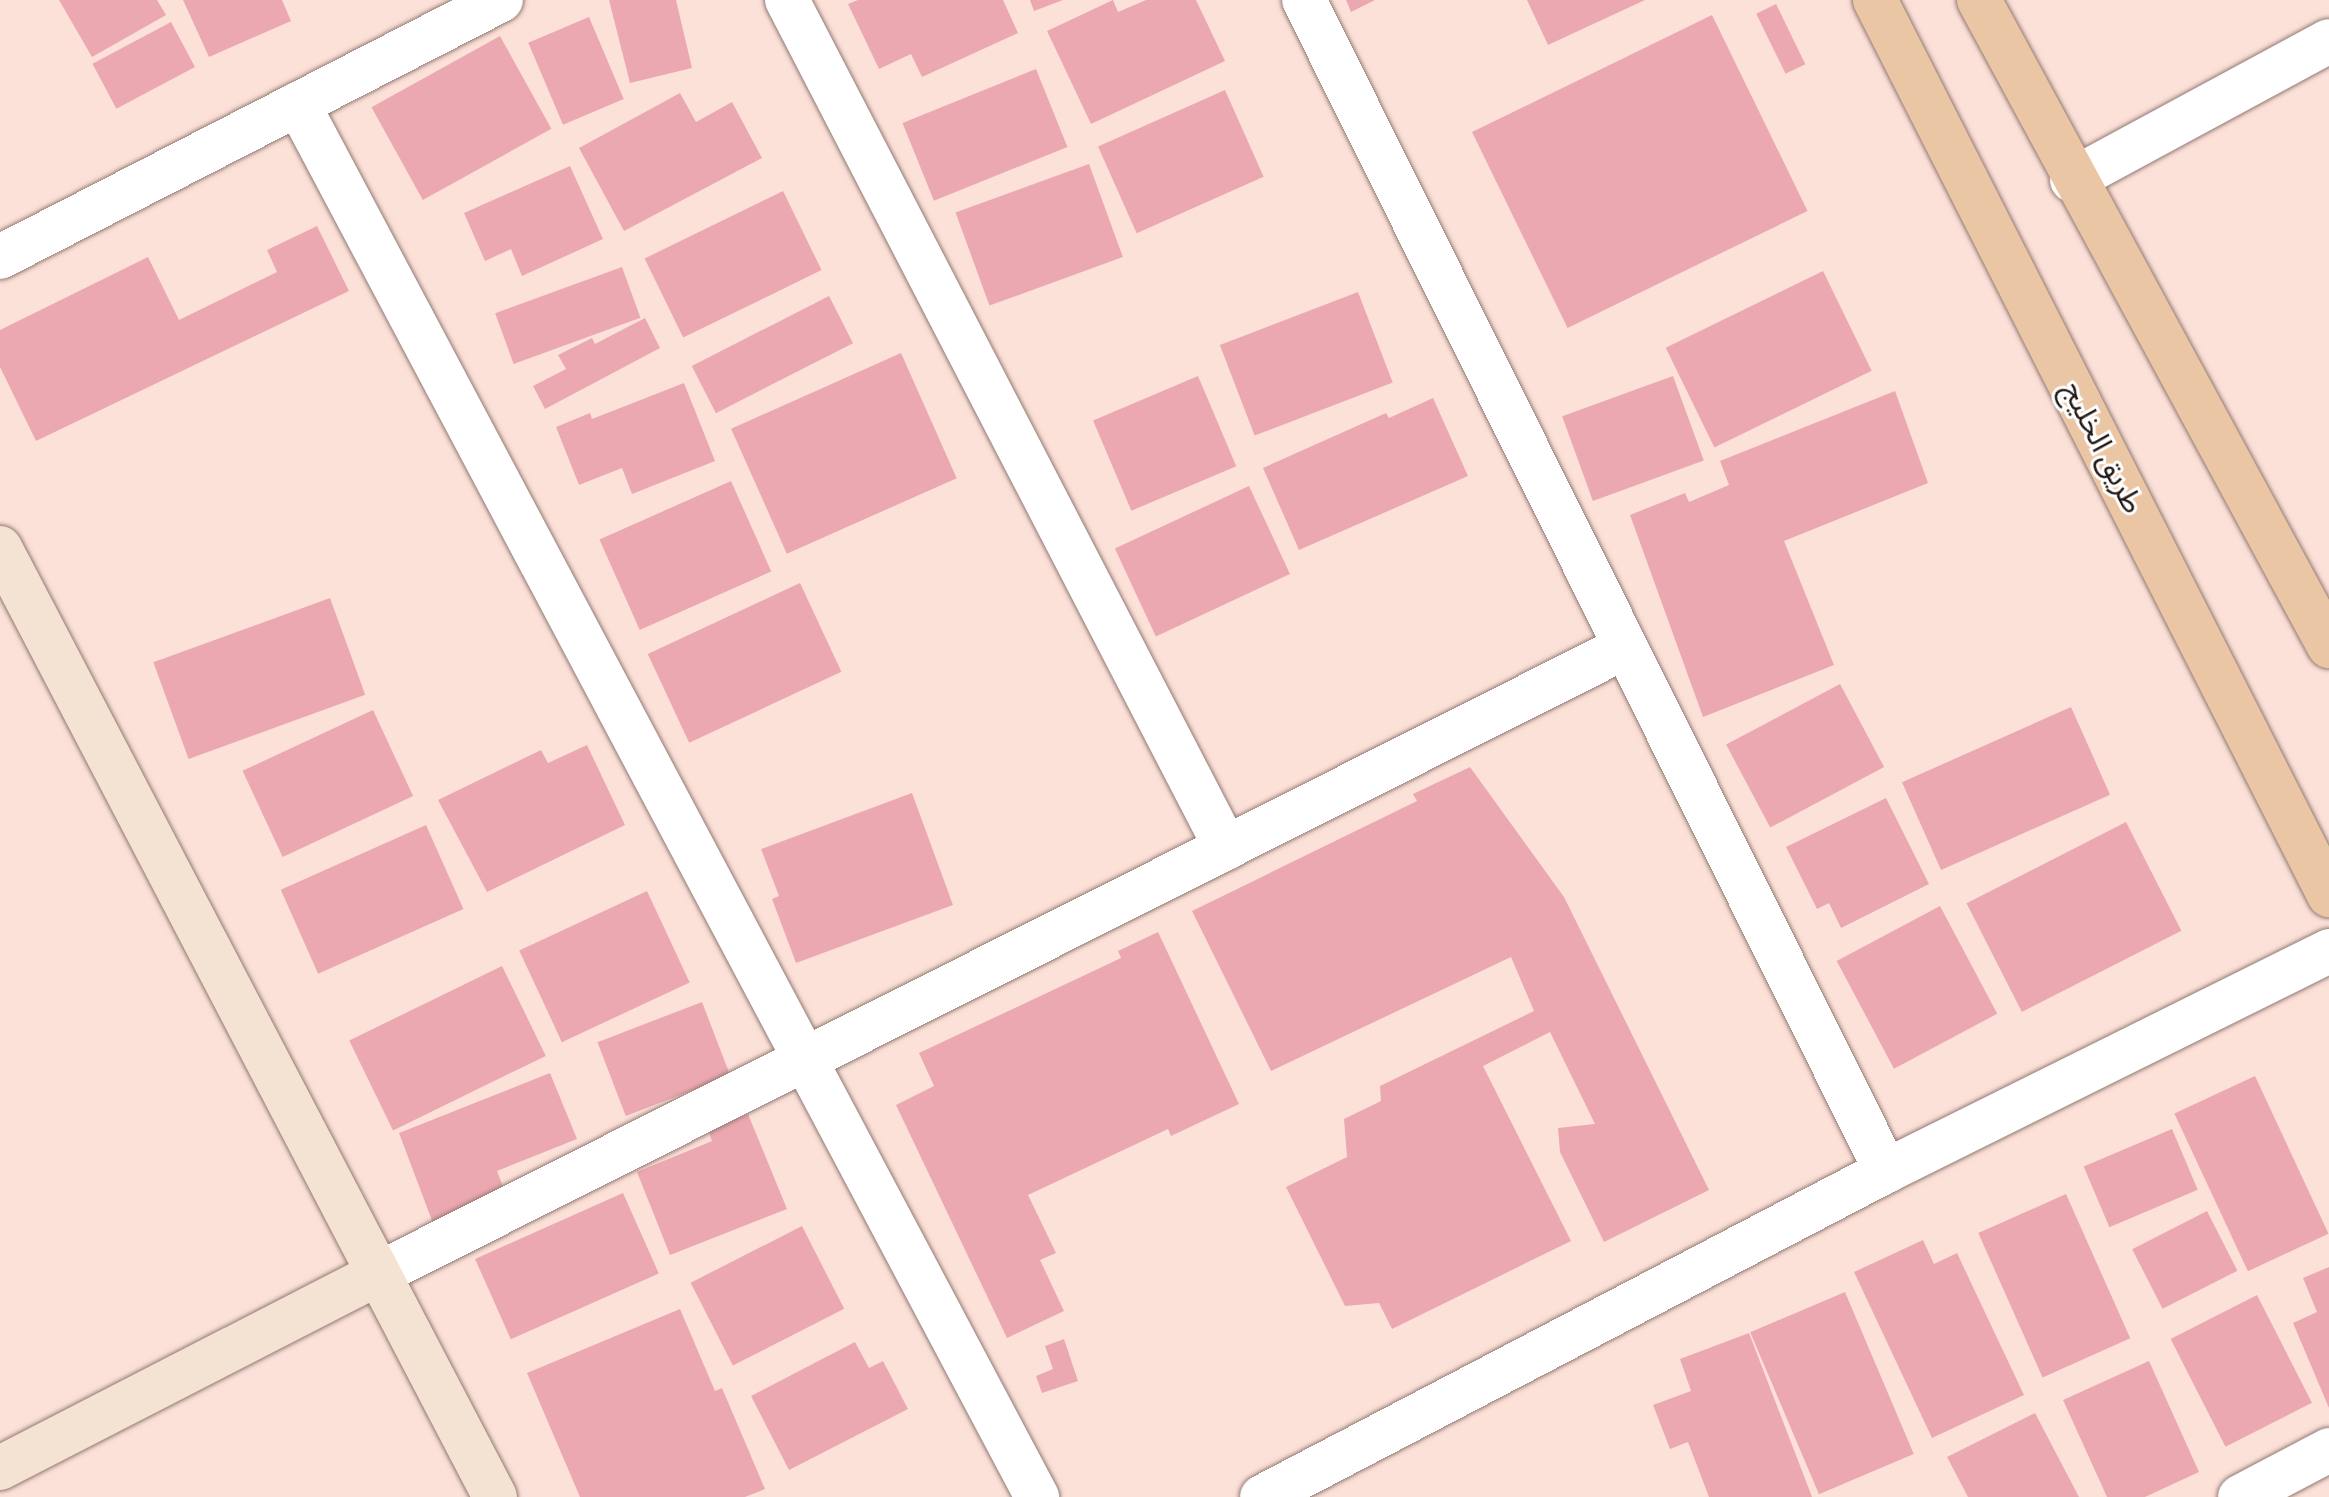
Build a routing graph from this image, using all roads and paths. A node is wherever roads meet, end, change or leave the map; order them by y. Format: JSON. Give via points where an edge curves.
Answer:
{"nodes":[{"id":1,"x":501,"y":0,"type":"edge"},
{"id":2,"x":787,"y":0,"type":"edge"},
{"id":3,"x":1304,"y":0,"type":"edge"},
{"id":4,"x":1875,"y":0,"type":"edge"},
{"id":5,"x":1979,"y":0,"type":"edge"},
{"id":6,"x":2329,"y":41,"type":"edge"},
{"id":7,"x":298,"y":104,"type":"junction"},
{"id":8,"x":2072,"y":180,"type":"junction"},
{"id":9,"x":0,"y":257,"type":"edge"},
{"id":10,"x":0,"y":548,"type":"edge"},
{"id":11,"x":2329,"y":646,"type":"edge"},
{"id":12,"x":1625,"y":647,"type":"junction"},
{"id":13,"x":1226,"y":848,"type":"junction"},
{"id":14,"x":2329,"y":895,"type":"edge"},
{"id":15,"x":2329,"y":951,"type":"edge"},
{"id":16,"x":806,"y":1060,"type":"junction"},
{"id":17,"x":1886,"y":1171,"type":"junction"},
{"id":18,"x":378,"y":1274,"type":"junction"},
{"id":19,"x":2329,"y":1450,"type":"edge"},
{"id":20,"x":0,"y":1468,"type":"edge"},
{"id":21,"x":495,"y":1497,"type":"edge"},
{"id":22,"x":1037,"y":1497,"type":"edge"},
{"id":23,"x":1262,"y":1497,"type":"edge"},
{"id":24,"x":2240,"y":1497,"type":"edge"}],
"edges":[{"from":1,"to":7,"type":"street"},
{"from":2,"to":13,"type":"street"},
{"from":3,"to":12,"type":"street"},
{"from":4,"to":14,"type":"main road","name":"طريق الخليج"},
{"from":5,"to":8,"type":"main road"},
{"from":6,"to":8,"type":"street"},
{"from":7,"to":9,"type":"street"},
{"from":7,"to":16,"type":"street"},
{"from":8,"to":11,"type":"main road"},
{"from":10,"to":18,"type":"street"},
{"from":12,"to":13,"type":"street"},
{"from":12,"to":17,"type":"street"},
{"from":13,"to":16,"type":"street"},
{"from":15,"to":17,"type":"street"},
{"from":16,"to":18,"type":"street"},
{"from":16,"to":22,"type":"street"},
{"from":17,"to":23,"type":"street"},
{"from":18,"to":20,"type":"street"},
{"from":18,"to":21,"type":"street"},
{"from":19,"to":24,"type":"street"}]}
